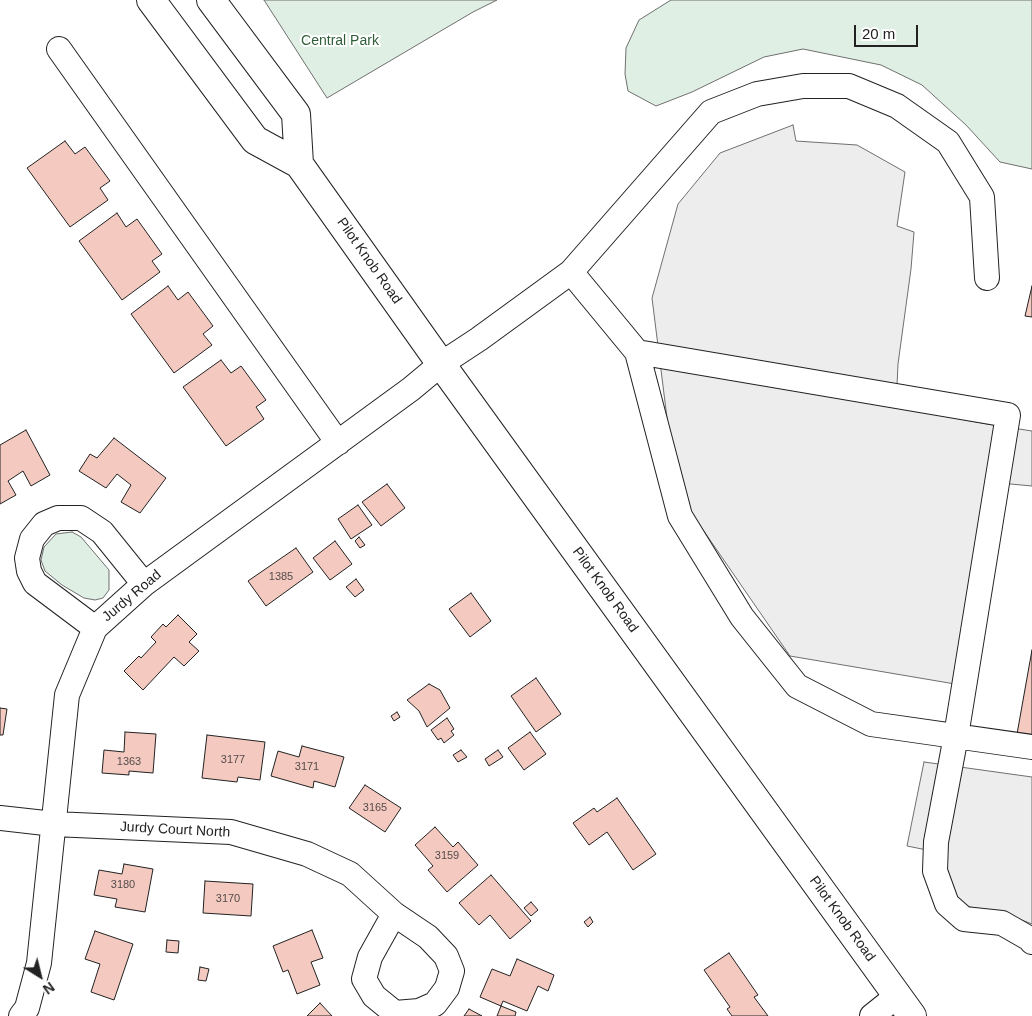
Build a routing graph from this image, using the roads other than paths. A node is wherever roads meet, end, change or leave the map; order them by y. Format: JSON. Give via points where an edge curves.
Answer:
{"nodes":[{"id":1,"x":151,"y":0,"type":"edge"},
{"id":2,"x":211,"y":0,"type":"edge"},
{"id":3,"x":59,"y":49,"type":"dead end"},
{"id":4,"x":299,"y":164,"type":"junction"},
{"id":5,"x":571,"y":272,"type":"junction"},
{"id":6,"x":987,"y":278,"type":"dead end"},
{"id":7,"x":637,"y":352,"type":"junction"},
{"id":8,"x":441,"y":364,"type":"junction"},
{"id":9,"x":338,"y":443,"type":"junction"},
{"id":10,"x":144,"y":584,"type":"junction"},
{"id":11,"x":95,"y":628,"type":"junction"},
{"id":12,"x":956,"y":736,"type":"junction"},
{"id":13,"x":1032,"y":748,"type":"edge"},
{"id":14,"x":0,"y":818,"type":"edge"},
{"id":15,"x":54,"y":824,"type":"junction"},
{"id":16,"x":394,"y":914,"type":"dead end"},
{"id":17,"x":1032,"y":942,"type":"edge"},
{"id":18,"x":904,"y":1006,"type":"edge"},
{"id":19,"x":21,"y":1016,"type":"edge"},
{"id":20,"x":872,"y":1016,"type":"edge"}],
"edges":[{"from":1,"to":4,"type":"main road","name":"Pilot Knob Road","via":[[255,140]]},
{"from":2,"to":4,"type":"main road","via":[[296,114]]},
{"from":3,"to":9,"type":"street"},
{"from":4,"to":8,"type":"main road","name":"Pilot Knob Road"},
{"from":5,"to":6,"type":"street","name":"Jurdy Road","via":[[710,112],[757,94],[794,87],[849,86],[897,106],[948,142],[982,197]]},
{"from":5,"to":7,"type":"street"},
{"from":5,"to":8,"type":"street","name":"Jurdy Road"},
{"from":7,"to":12,"type":"street","via":[[680,516],[742,617],[796,686],[871,724]]},
{"from":7,"to":12,"type":"street","via":[[1008,415]]},
{"from":8,"to":9,"type":"street","name":"Jurdy Road"},
{"from":8,"to":18,"type":"main road","name":"Pilot Knob Road"},
{"from":9,"to":10,"type":"street","name":"Jurdy Road"},
{"from":10,"to":11,"type":"street","name":"Jurdy Road"},
{"from":10,"to":11,"type":"street","via":[[102,532],[81,518],[58,518],[44,524],[32,539],[27,558],[29,572],[35,583]]},
{"from":11,"to":15,"type":"street","name":"Jurdy Road","via":[[67,695]]},
{"from":12,"to":13,"type":"street"},
{"from":12,"to":17,"type":"street","via":[[936,842],[935,871],[947,904],[964,919],[1002,923]]},
{"from":14,"to":15,"type":"street","name":"Jurdy Court North"},
{"from":15,"to":16,"type":"street","name":"Jurdy Court North","via":[[230,832],[307,854],[350,874]]},
{"from":15,"to":19,"type":"street","name":"Jurdy Road","via":[[39,963],[27,1008]]},
{"from":18,"to":20,"type":"street"}]}
